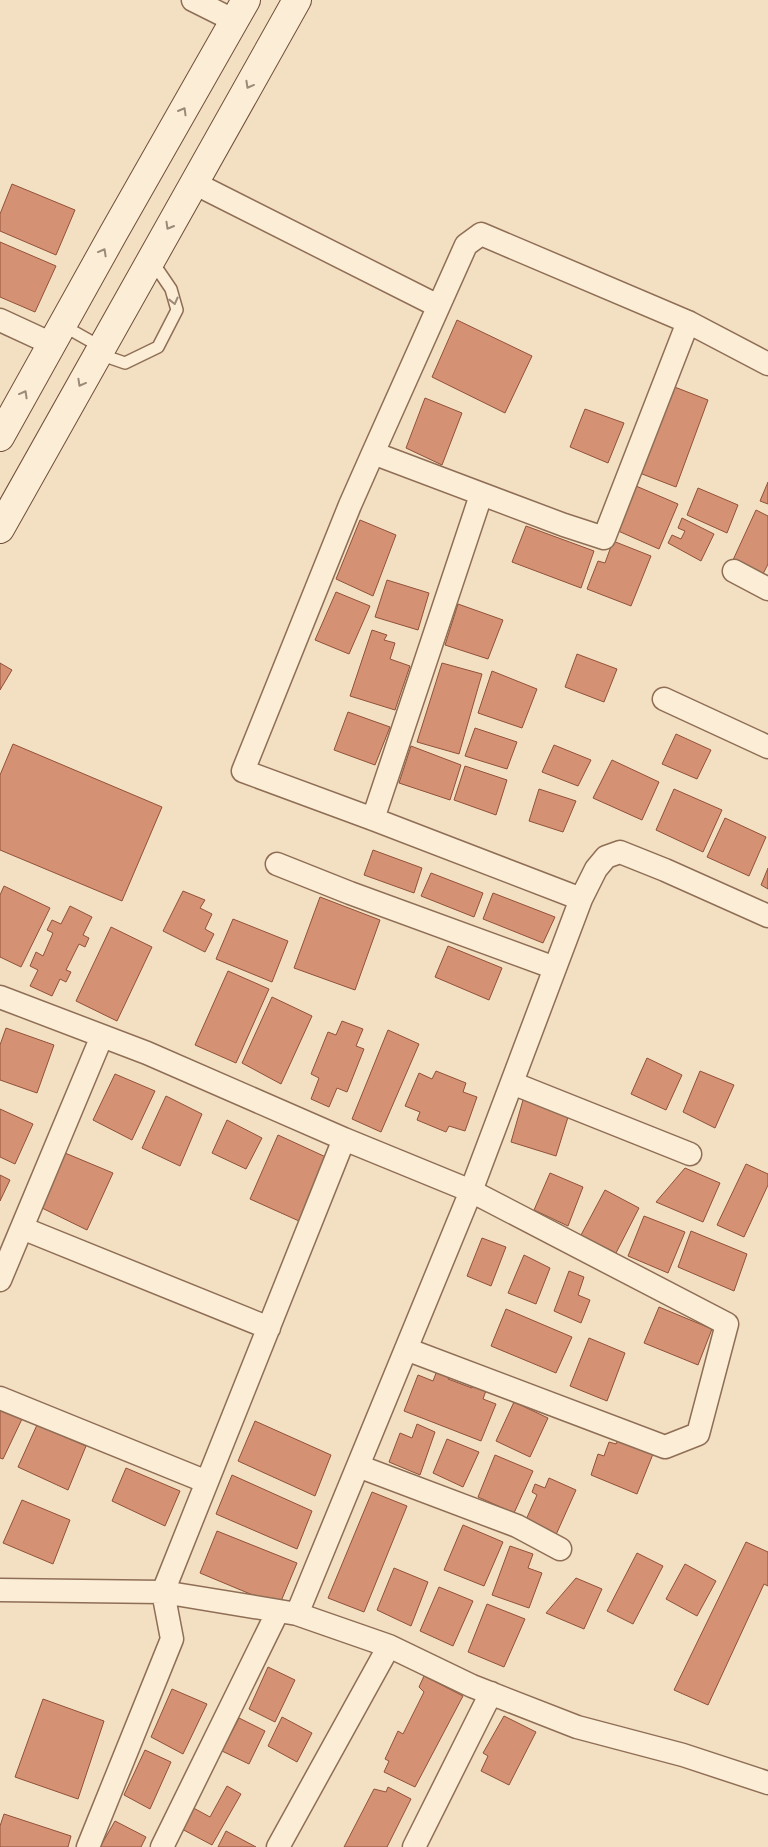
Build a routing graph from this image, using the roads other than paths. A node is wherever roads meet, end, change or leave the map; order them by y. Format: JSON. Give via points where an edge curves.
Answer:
{"nodes":[{"id":1,"x":193,"y":0,"type":"edge"},
{"id":2,"x":297,"y":0,"type":"edge"},
{"id":3,"x":240,"y":10,"type":"edge"},
{"id":4,"x":194,"y":182,"type":"junction"},
{"id":5,"x":150,"y":260,"type":"junction"},
{"id":6,"x":438,"y":306,"type":"junction"},
{"id":7,"x":0,"y":320,"type":"edge"},
{"id":8,"x":688,"y":322,"type":"junction"},
{"id":9,"x":57,"y":334,"type":"junction"},
{"id":10,"x":99,"y":350,"type":"junction"},
{"id":11,"x":768,"y":364,"type":"edge"},
{"id":12,"x":0,"y":437,"type":"edge"},
{"id":13,"x":373,"y":453,"type":"junction"},
{"id":14,"x":482,"y":495,"type":"junction"},
{"id":15,"x":0,"y":529,"type":"edge"},
{"id":16,"x":734,"y":571,"type":"dead end"},
{"id":17,"x":768,"y":589,"type":"edge"},
{"id":18,"x":664,"y":699,"type":"dead end"},
{"id":19,"x":768,"y":747,"type":"edge"},
{"id":20,"x":373,"y":818,"type":"junction"},
{"id":21,"x":277,"y":864,"type":"dead end"},
{"id":22,"x":581,"y":899,"type":"junction"},
{"id":23,"x":768,"y":916,"type":"edge"},
{"id":24,"x":555,"y":968,"type":"junction"},
{"id":25,"x":0,"y":997,"type":"edge"},
{"id":26,"x":102,"y":1036,"type":"junction"},
{"id":27,"x":512,"y":1083,"type":"junction"},
{"id":28,"x":344,"y":1139,"type":"junction"},
{"id":29,"x":690,"y":1154,"type":"dead end"},
{"id":30,"x":471,"y":1191,"type":"junction"},
{"id":31,"x":22,"y":1228,"type":"junction"},
{"id":32,"x":0,"y":1280,"type":"edge"},
{"id":33,"x":269,"y":1328,"type":"junction"},
{"id":34,"x":406,"y":1349,"type":"junction"},
{"id":35,"x":0,"y":1398,"type":"edge"},
{"id":36,"x":358,"y":1466,"type":"junction"},
{"id":37,"x":207,"y":1482,"type":"junction"},
{"id":38,"x":560,"y":1549,"type":"dead end"},
{"id":39,"x":0,"y":1590,"type":"edge"},
{"id":40,"x":163,"y":1592,"type":"junction"},
{"id":41,"x":288,"y":1612,"type":"junction"},
{"id":42,"x":389,"y":1646,"type":"junction"},
{"id":43,"x":491,"y":1693,"type":"junction"},
{"id":44,"x":768,"y":1783,"type":"edge"},
{"id":45,"x":88,"y":1847,"type":"edge"},
{"id":46,"x":162,"y":1847,"type":"edge"},
{"id":47,"x":278,"y":1847,"type":"edge"},
{"id":48,"x":414,"y":1847,"type":"edge"}],
"edges":[{"from":1,"to":3,"type":"street"},
{"from":2,"to":4,"type":"main road","one_way":true},
{"from":9,"to":3,"type":"main road","one_way":true},
{"from":4,"to":5,"type":"main road","one_way":true},
{"from":4,"to":6,"type":"street"},
{"from":5,"to":10,"type":"main road"},
{"from":5,"to":10,"type":"lane","one_way":true,"via":[[171,289],[177,310],[158,347],[125,363]]},
{"from":6,"to":8,"type":"street","via":[[466,244],[481,234]]},
{"from":6,"to":13,"type":"street"},
{"from":7,"to":9,"type":"street"},
{"from":8,"to":11,"type":"street"},
{"from":8,"to":14,"type":"street","via":[[604,538]]},
{"from":9,"to":10,"type":"lane"},
{"from":12,"to":9,"type":"main road","one_way":true},
{"from":10,"to":15,"type":"main road","one_way":true},
{"from":13,"to":14,"type":"street"},
{"from":13,"to":20,"type":"street","via":[[243,771]]},
{"from":14,"to":20,"type":"street"},
{"from":16,"to":17,"type":"street"},
{"from":18,"to":19,"type":"street"},
{"from":20,"to":22,"type":"street"},
{"from":21,"to":24,"type":"street"},
{"from":22,"to":23,"type":"street","via":[[596,869],[606,857],[620,852]]},
{"from":22,"to":24,"type":"street"},
{"from":24,"to":27,"type":"street"},
{"from":25,"to":26,"type":"street"},
{"from":26,"to":28,"type":"street"},
{"from":26,"to":31,"type":"street"},
{"from":27,"to":29,"type":"street"},
{"from":27,"to":30,"type":"street"},
{"from":28,"to":30,"type":"street"},
{"from":28,"to":33,"type":"street"},
{"from":30,"to":34,"type":"street"},
{"from":30,"to":34,"type":"street","via":[[727,1324],[698,1434],[664,1447]]},
{"from":31,"to":32,"type":"street"},
{"from":31,"to":33,"type":"street"},
{"from":33,"to":37,"type":"street"},
{"from":34,"to":36,"type":"street"},
{"from":35,"to":37,"type":"street"},
{"from":36,"to":38,"type":"street","via":[[517,1526]]},
{"from":36,"to":41,"type":"street"},
{"from":37,"to":40,"type":"street"},
{"from":39,"to":40,"type":"street"},
{"from":40,"to":41,"type":"street"},
{"from":40,"to":45,"type":"street","via":[[172,1639]]},
{"from":41,"to":42,"type":"street"},
{"from":41,"to":46,"type":"street"},
{"from":42,"to":43,"type":"street"},
{"from":42,"to":47,"type":"street"},
{"from":43,"to":44,"type":"street","via":[[577,1727],[683,1755]]},
{"from":43,"to":48,"type":"street"}]}
